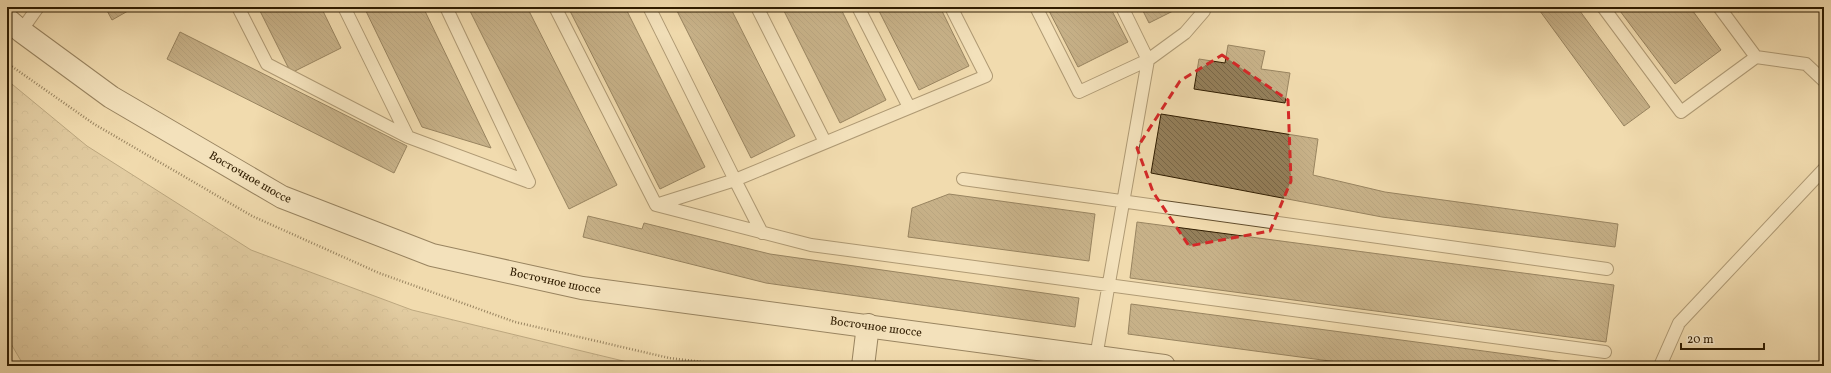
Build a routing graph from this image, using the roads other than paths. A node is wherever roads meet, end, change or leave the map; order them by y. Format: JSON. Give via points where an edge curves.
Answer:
{"nodes":[{"id":1,"x":38,"y":7,"type":"edge"},
{"id":2,"x":238,"y":7,"type":"edge"},
{"id":3,"x":344,"y":7,"type":"edge"},
{"id":4,"x":446,"y":7,"type":"edge"},
{"id":5,"x":555,"y":7,"type":"edge"},
{"id":6,"x":649,"y":7,"type":"edge"},
{"id":7,"x":757,"y":7,"type":"edge"},
{"id":8,"x":858,"y":7,"type":"edge"},
{"id":9,"x":951,"y":7,"type":"edge"},
{"id":10,"x":1036,"y":7,"type":"edge"},
{"id":11,"x":1122,"y":7,"type":"edge"},
{"id":12,"x":1204,"y":7,"type":"edge"},
{"id":13,"x":1603,"y":7,"type":"edge"},
{"id":14,"x":1719,"y":7,"type":"edge"},
{"id":15,"x":14,"y":25,"type":"edge"},
{"id":16,"x":1756,"y":57,"type":"junction"},
{"id":17,"x":1148,"y":60,"type":"junction"},
{"id":18,"x":1824,"y":81,"type":"edge"},
{"id":19,"x":909,"y":107,"type":"junction"},
{"id":20,"x":408,"y":136,"type":"junction"},
{"id":21,"x":825,"y":142,"type":"junction"},
{"id":22,"x":1824,"y":169,"type":"edge"},
{"id":23,"x":963,"y":179,"type":"dead end"},
{"id":24,"x":735,"y":180,"type":"junction"},
{"id":25,"x":1123,"y":201,"type":"junction"},
{"id":26,"x":656,"y":205,"type":"junction"},
{"id":27,"x":762,"y":233,"type":"junction"},
{"id":28,"x":1607,"y":269,"type":"dead end"},
{"id":29,"x":1108,"y":286,"type":"junction"},
{"id":30,"x":868,"y":325,"type":"junction"},
{"id":31,"x":1605,"y":352,"type":"dead end"},
{"id":32,"x":1096,"y":357,"type":"junction"},
{"id":33,"x":863,"y":366,"type":"edge"},
{"id":34,"x":1164,"y":366,"type":"edge"},
{"id":35,"x":1660,"y":366,"type":"edge"}],
"edges":[{"from":1,"to":15,"type":"lane"},
{"from":2,"to":20,"type":"lane","via":[[267,64]]},
{"from":3,"to":20,"type":"lane"},
{"from":4,"to":20,"type":"lane","via":[[529,182]]},
{"from":5,"to":26,"type":"lane"},
{"from":6,"to":24,"type":"lane"},
{"from":7,"to":21,"type":"lane"},
{"from":8,"to":19,"type":"lane"},
{"from":9,"to":19,"type":"lane","via":[[986,76]]},
{"from":10,"to":17,"type":"lane","via":[[1079,92]]},
{"from":11,"to":17,"type":"lane"},
{"from":12,"to":17,"type":"lane","via":[[1204,11],[1185,33]]},
{"from":13,"to":16,"type":"lane","via":[[1681,112]]},
{"from":14,"to":16,"type":"lane"},
{"from":15,"to":30,"type":"main road","name":"Восточное шоссе","via":[[111,97],[282,197],[432,255],[582,288]]},
{"from":16,"to":18,"type":"lane","via":[[1806,64]]},
{"from":17,"to":25,"type":"lane"},
{"from":19,"to":21,"type":"lane"},
{"from":21,"to":24,"type":"lane"},
{"from":22,"to":35,"type":"lane","via":[[1679,323]]},
{"from":23,"to":25,"type":"lane"},
{"from":24,"to":26,"type":"lane"},
{"from":24,"to":27,"type":"lane"},
{"from":25,"to":28,"type":"lane"},
{"from":25,"to":29,"type":"lane"},
{"from":26,"to":27,"type":"lane"},
{"from":27,"to":29,"type":"lane","via":[[811,245]]},
{"from":29,"to":31,"type":"lane"},
{"from":29,"to":32,"type":"lane"},
{"from":30,"to":32,"type":"main road","name":"Восточное шоссе"},
{"from":30,"to":33,"type":"main road"},
{"from":32,"to":34,"type":"main road","name":"Восточное шоссе"}]}
